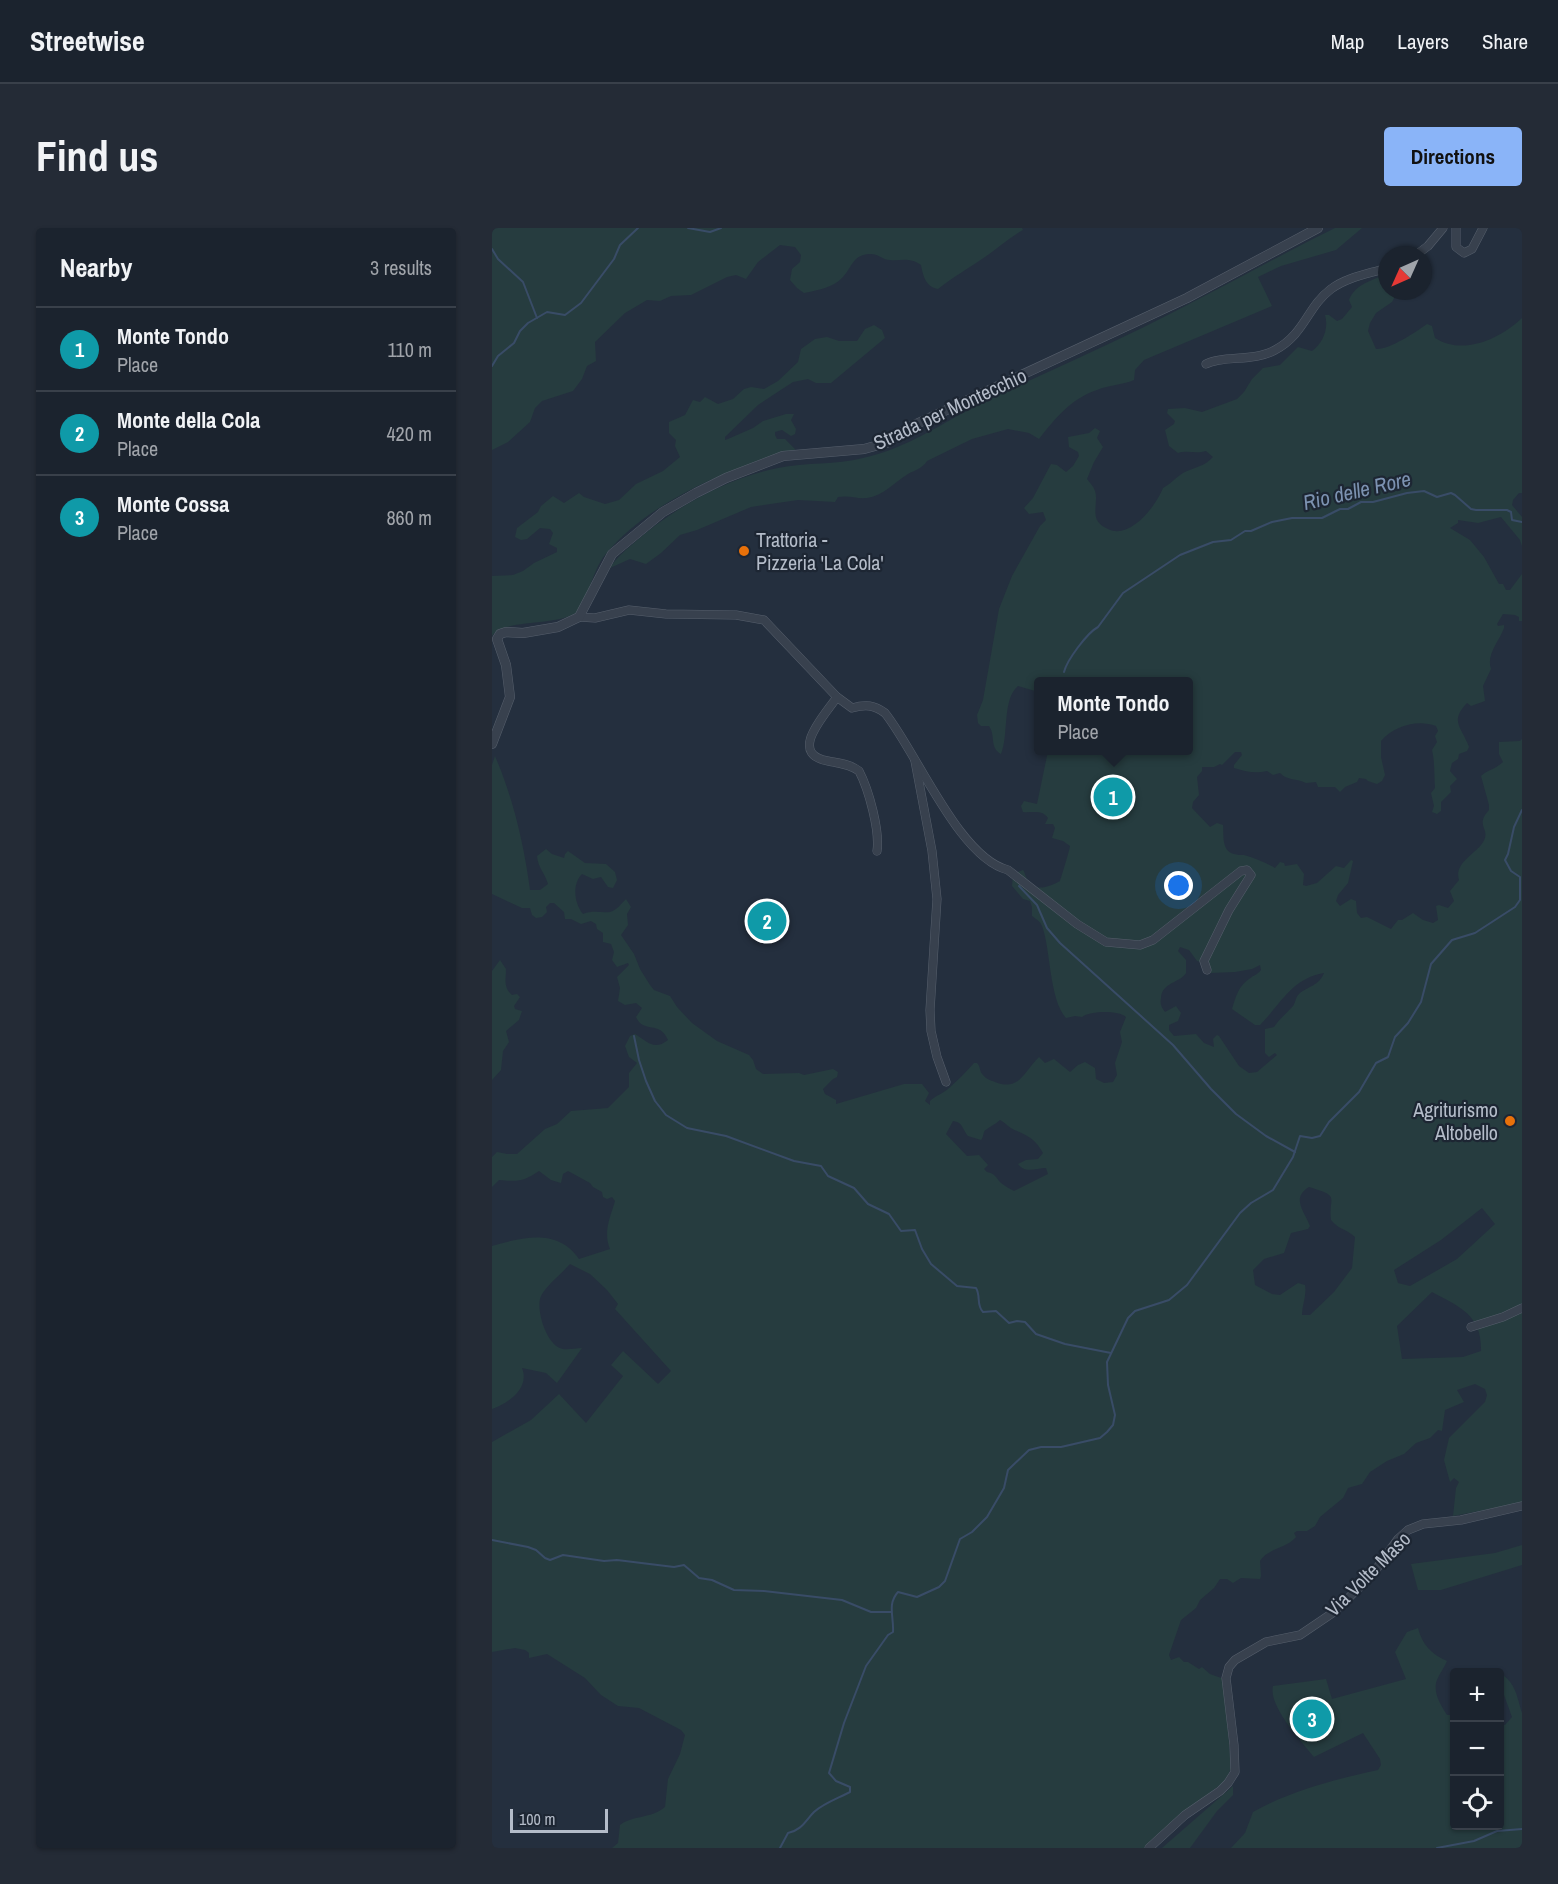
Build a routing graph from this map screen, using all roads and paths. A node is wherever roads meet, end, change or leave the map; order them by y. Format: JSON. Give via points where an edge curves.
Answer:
{"nodes":[{"id":1,"x":1318,"y":228,"type":"edge"},
{"id":2,"x":1443,"y":228,"type":"edge"},
{"id":3,"x":1456,"y":228,"type":"edge"},
{"id":4,"x":1483,"y":228,"type":"edge"},
{"id":5,"x":1428,"y":246,"type":"edge"},
{"id":6,"x":1378,"y":271,"type":"edge"},
{"id":7,"x":1206,"y":364,"type":"dead end"},
{"id":8,"x":579,"y":617,"type":"junction"},
{"id":9,"x":837,"y":697,"type":"junction"},
{"id":10,"x":492,"y":744,"type":"edge"},
{"id":11,"x":916,"y":759,"type":"junction"},
{"id":12,"x":877,"y":851,"type":"dead end"},
{"id":13,"x":1207,"y":970,"type":"dead end"},
{"id":14,"x":946,"y":1082,"type":"dead end"},
{"id":15,"x":1522,"y":1308,"type":"edge"},
{"id":16,"x":1471,"y":1327,"type":"dead end"},
{"id":17,"x":1522,"y":1506,"type":"edge"},
{"id":18,"x":1149,"y":1848,"type":"edge"}],
"edges":[{"from":1,"to":8,"type":"street","name":"Strada per Montecchio","via":[[1187,298],[912,426],[886,443],[864,449],[783,456],[696,492],[663,512],[612,554]]},
{"from":2,"to":5,"type":"street"},
{"from":3,"to":4,"type":"street","via":[[1456,247],[1464,252],[1472,249]]},
{"from":6,"to":7,"type":"street","via":[[1346,280],[1329,291],[1292,340],[1272,352]]},
{"from":8,"to":9,"type":"street","via":[[594,618],[629,610],[764,620]]},
{"from":8,"to":10,"type":"street","via":[[558,627],[500,634],[497,639],[506,664],[510,697]]},
{"from":9,"to":11,"type":"street","via":[[852,708],[868,705],[885,713]]},
{"from":9,"to":12,"type":"street","via":[[814,730],[809,753],[859,771],[875,822]]},
{"from":11,"to":13,"type":"street","via":[[935,795],[983,857],[1008,870],[1106,942],[1140,945],[1153,940],[1247,870],[1251,874],[1228,910],[1204,962]]},
{"from":11,"to":14,"type":"street","via":[[937,899],[931,1031]]},
{"from":15,"to":16,"type":"street"},
{"from":17,"to":18,"type":"street","name":"Via Volte Maso","via":[[1408,1530],[1372,1575],[1334,1612],[1300,1635],[1266,1642],[1235,1660],[1226,1678],[1234,1772],[1220,1791],[1185,1815]]}]}
